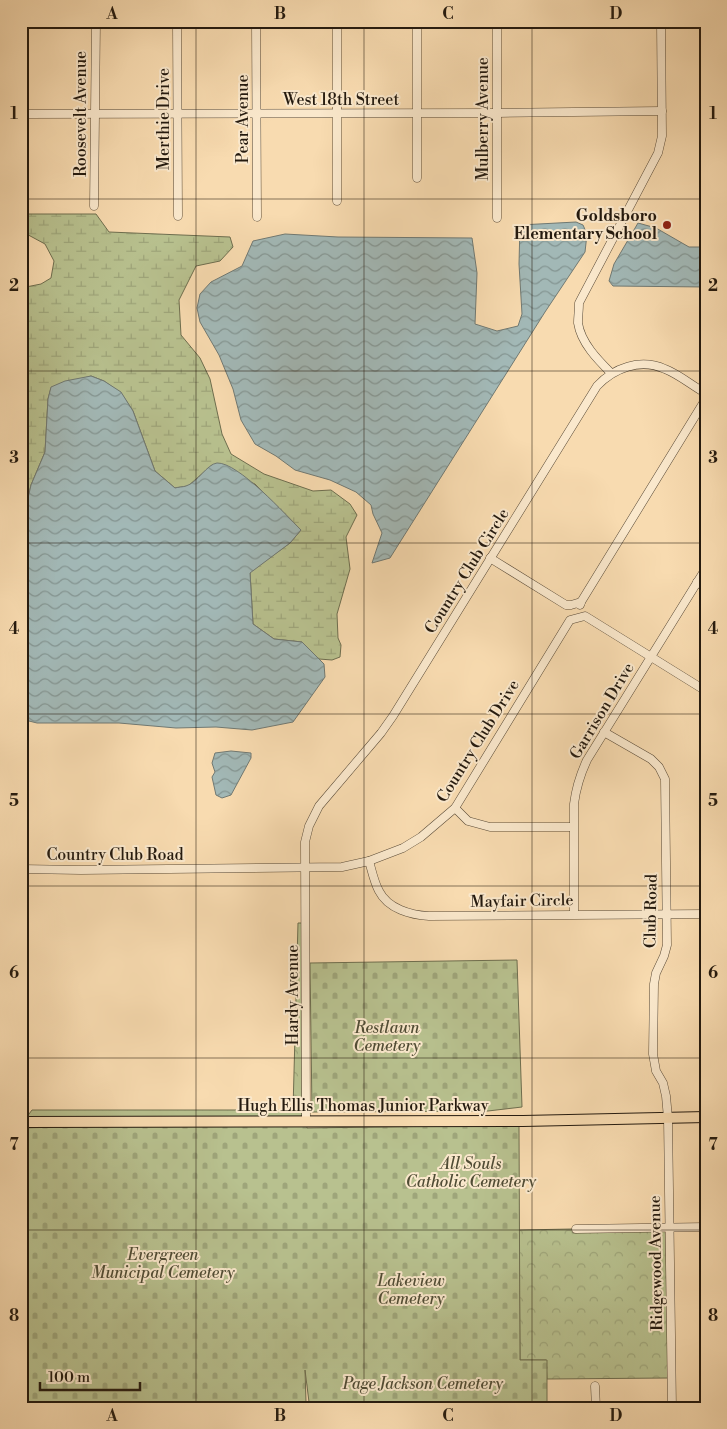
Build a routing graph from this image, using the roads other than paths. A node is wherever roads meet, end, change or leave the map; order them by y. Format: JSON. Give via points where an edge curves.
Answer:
{"nodes":[{"id":1,"x":96,"y":21,"type":"edge"},
{"id":2,"x":177,"y":21,"type":"edge"},
{"id":3,"x":256,"y":21,"type":"edge"},
{"id":4,"x":337,"y":21,"type":"edge"},
{"id":5,"x":417,"y":21,"type":"edge"},
{"id":6,"x":497,"y":21,"type":"edge"},
{"id":7,"x":661,"y":21,"type":"edge"},
{"id":8,"x":662,"y":111,"type":"junction"},
{"id":9,"x":257,"y":113,"type":"junction"},
{"id":10,"x":337,"y":113,"type":"junction"},
{"id":11,"x":21,"y":114,"type":"edge"},
{"id":12,"x":96,"y":114,"type":"junction"},
{"id":13,"x":178,"y":114,"type":"junction"},
{"id":14,"x":418,"y":114,"type":"junction"},
{"id":15,"x":497,"y":114,"type":"junction"},
{"id":16,"x":417,"y":178,"type":"dead end"},
{"id":17,"x":337,"y":201,"type":"dead end"},
{"id":18,"x":94,"y":206,"type":"dead end"},
{"id":19,"x":178,"y":216,"type":"dead end"},
{"id":20,"x":257,"y":216,"type":"dead end"},
{"id":21,"x":498,"y":218,"type":"dead end"},
{"id":22,"x":612,"y":373,"type":"junction"},
{"id":23,"x":704,"y":390,"type":"edge"},
{"id":24,"x":705,"y":401,"type":"edge"},
{"id":25,"x":490,"y":558,"type":"junction"},
{"id":26,"x":706,"y":568,"type":"edge"},
{"id":27,"x":697,"y":582,"type":"junction"},
{"id":28,"x":706,"y":588,"type":"edge"},
{"id":29,"x":575,"y":611,"type":"junction"},
{"id":30,"x":651,"y":657,"type":"junction"},
{"id":31,"x":706,"y":691,"type":"edge"},
{"id":32,"x":604,"y":732,"type":"junction"},
{"id":33,"x":455,"y":808,"type":"junction"},
{"id":34,"x":573,"y":826,"type":"junction"},
{"id":35,"x":369,"y":861,"type":"junction"},
{"id":36,"x":306,"y":868,"type":"junction"},
{"id":37,"x":21,"y":869,"type":"edge"},
{"id":38,"x":209,"y":869,"type":"joint"},
{"id":39,"x":574,"y":914,"type":"junction"},
{"id":40,"x":666,"y":914,"type":"junction"},
{"id":41,"x":706,"y":914,"type":"edge"},
{"id":42,"x":706,"y":1117,"type":"edge"},
{"id":43,"x":668,"y":1118,"type":"junction"},
{"id":44,"x":306,"y":1121,"type":"junction"},
{"id":45,"x":21,"y":1122,"type":"edge"},
{"id":46,"x":670,"y":1227,"type":"junction"},
{"id":47,"x":706,"y":1227,"type":"edge"},
{"id":48,"x":576,"y":1228,"type":"dead end"},
{"id":49,"x":595,"y":1386,"type":"dead end"},
{"id":50,"x":596,"y":1408,"type":"edge"},
{"id":51,"x":672,"y":1408,"type":"edge"}],
"edges":[{"from":1,"to":12,"type":"street","name":"Roosevelt Avenue"},
{"from":2,"to":13,"type":"street","name":"Merthie Drive"},
{"from":3,"to":9,"type":"street","name":"Pear Avenue"},
{"from":4,"to":10,"type":"street"},
{"from":5,"to":14,"type":"street"},
{"from":6,"to":15,"type":"street","name":"Mulberry Avenue"},
{"from":7,"to":8,"type":"street"},
{"from":8,"to":15,"type":"street","name":"West 18th Street"},
{"from":8,"to":22,"type":"street","via":[[658,153],[579,303],[578,324],[584,340]]},
{"from":9,"to":10,"type":"street","name":"West 18th Street"},
{"from":9,"to":13,"type":"street","name":"West 18th Street"},
{"from":9,"to":20,"type":"street","name":"Pear Avenue"},
{"from":10,"to":14,"type":"street","name":"West 18th Street"},
{"from":10,"to":17,"type":"street"},
{"from":11,"to":12,"type":"street","name":"West 18th Street"},
{"from":12,"to":13,"type":"street","name":"West 18th Street"},
{"from":12,"to":18,"type":"street","name":"Roosevelt Avenue"},
{"from":13,"to":19,"type":"street","name":"Merthie Drive"},
{"from":14,"to":15,"type":"street","name":"West 18th Street"},
{"from":14,"to":16,"type":"street"},
{"from":15,"to":21,"type":"street","name":"Mulberry Avenue"},
{"from":22,"to":23,"type":"street","name":"Country Club Circle","via":[[631,366],[664,368]]},
{"from":22,"to":25,"type":"street","name":"Country Club Circle","via":[[596,386]]},
{"from":23,"to":24,"type":"street","via":[[702,396]]},
{"from":24,"to":29,"type":"street","name":"Country Club Drive"},
{"from":25,"to":29,"type":"street"},
{"from":25,"to":36,"type":"street","name":"Country Club Circle","via":[[394,716],[319,806],[305,842]]},
{"from":26,"to":27,"type":"street","name":"Garrison Drive"},
{"from":27,"to":28,"type":"street"},
{"from":27,"to":30,"type":"street","name":"Garrison Drive"},
{"from":29,"to":30,"type":"street"},
{"from":29,"to":33,"type":"street","name":"Country Club Drive"},
{"from":30,"to":31,"type":"street"},
{"from":30,"to":32,"type":"street","name":"Garrison Drive"},
{"from":32,"to":34,"type":"street","name":"Garrison Drive","via":[[580,775]]},
{"from":32,"to":40,"type":"street","name":"Club Road","via":[[651,759],[665,780]]},
{"from":33,"to":34,"type":"street","via":[[468,821],[490,827]]},
{"from":33,"to":35,"type":"street","name":"Country Club Drive","via":[[421,837]]},
{"from":34,"to":39,"type":"street","name":"Garrison Drive"},
{"from":35,"to":36,"type":"street","name":"Country Club Drive","via":[[342,867]]},
{"from":35,"to":39,"type":"street","name":"Mayfair Circle","via":[[379,893],[411,915]]},
{"from":36,"to":38,"type":"street","name":"Country Club Drive"},
{"from":36,"to":44,"type":"street","name":"Hardy Avenue"},
{"from":37,"to":38,"type":"street","name":"Country Club Road"},
{"from":39,"to":40,"type":"street","name":"Mayfair Circle"},
{"from":40,"to":41,"type":"street","name":"Mayfair Circle"},
{"from":40,"to":43,"type":"street","name":"Club Road","via":[[666,945],[654,984],[653,1054],[656,1071],[663,1083]]},
{"from":42,"to":43,"type":"main road","name":"Hugh Ellis Thomas Junior Parkway"},
{"from":43,"to":44,"type":"main road","name":"Hugh Ellis Thomas Junior Parkway"},
{"from":43,"to":46,"type":"street","name":"Ridgewood Avenue"},
{"from":44,"to":45,"type":"main road","name":"Hugh Ellis Thomas Junior Parkway"},
{"from":46,"to":47,"type":"street"},
{"from":46,"to":48,"type":"street"},
{"from":46,"to":51,"type":"street","name":"Ridgewood Avenue"},
{"from":49,"to":50,"type":"street"}]}
